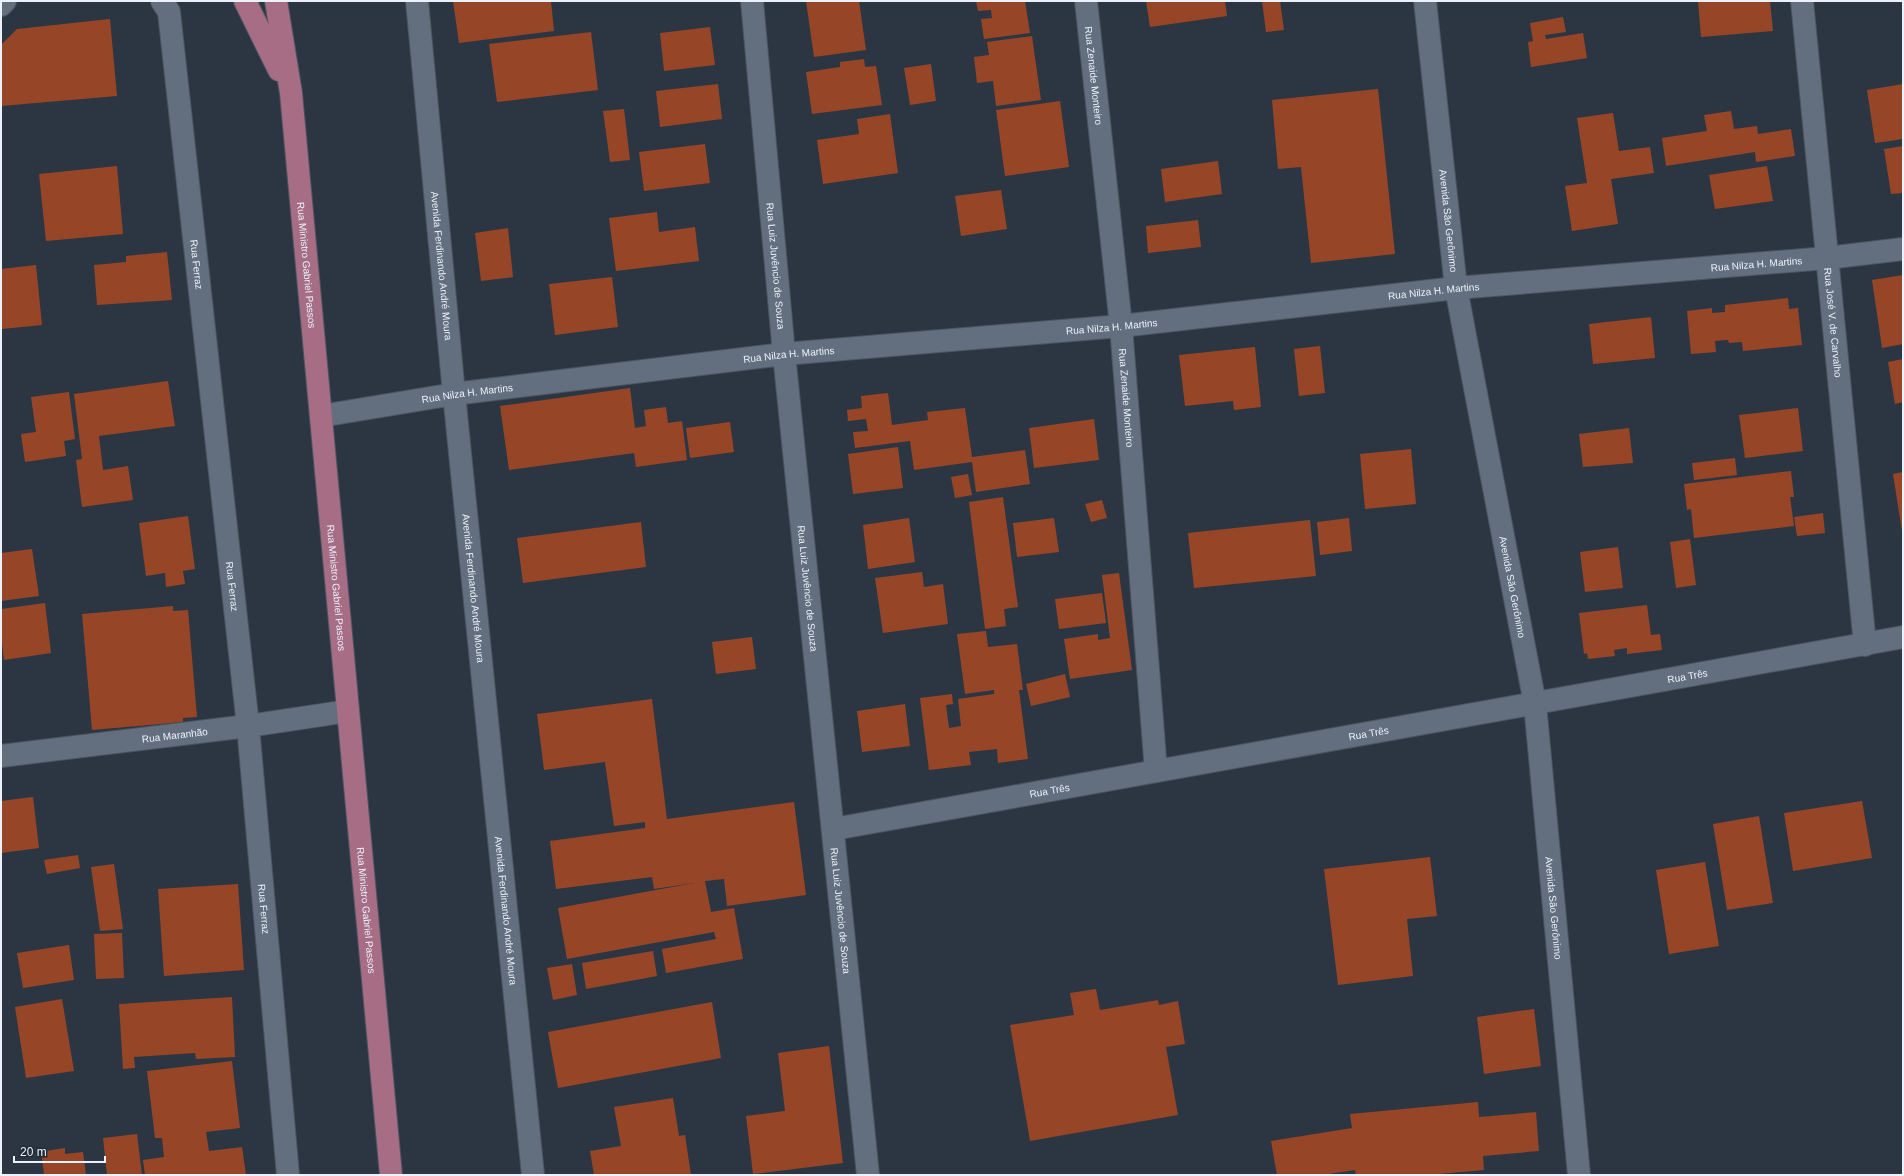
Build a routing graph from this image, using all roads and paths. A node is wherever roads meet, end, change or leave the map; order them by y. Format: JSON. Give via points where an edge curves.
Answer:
{"nodes":[{"id":1,"x":5,"y":1,"type":"edge"},
{"id":2,"x":162,"y":1,"type":"edge"},
{"id":3,"x":245,"y":1,"type":"edge"},
{"id":4,"x":276,"y":1,"type":"edge"},
{"id":5,"x":417,"y":1,"type":"edge"},
{"id":6,"x":752,"y":1,"type":"edge"},
{"id":7,"x":1086,"y":1,"type":"edge"},
{"id":8,"x":1425,"y":1,"type":"edge"},
{"id":9,"x":1802,"y":1,"type":"edge"},
{"id":10,"x":1,"y":5,"type":"edge"},
{"id":11,"x":291,"y":93,"type":"junction"},
{"id":12,"x":1903,"y":249,"type":"edge"},
{"id":13,"x":1827,"y":258,"type":"junction"},
{"id":14,"x":1456,"y":288,"type":"junction"},
{"id":15,"x":1121,"y":326,"type":"junction"},
{"id":16,"x":784,"y":354,"type":"junction"},
{"id":17,"x":454,"y":394,"type":"junction"},
{"id":18,"x":321,"y":416,"type":"junction"},
{"id":19,"x":1903,"y":637,"type":"edge"},
{"id":20,"x":1864,"y":644,"type":"junction"},
{"id":21,"x":1534,"y":704,"type":"junction"},
{"id":22,"x":348,"y":711,"type":"junction"},
{"id":23,"x":248,"y":726,"type":"junction"},
{"id":24,"x":1,"y":756,"type":"edge"},
{"id":25,"x":1156,"y":771,"type":"junction"},
{"id":26,"x":834,"y":829,"type":"junction"},
{"id":27,"x":288,"y":1175,"type":"edge"},
{"id":28,"x":392,"y":1175,"type":"edge"},
{"id":29,"x":533,"y":1175,"type":"edge"},
{"id":30,"x":868,"y":1175,"type":"edge"},
{"id":31,"x":1579,"y":1175,"type":"edge"}],
"edges":[{"from":1,"to":10,"type":"street"},
{"from":2,"to":23,"type":"street","name":"Rua Ferraz","via":[[169,12]]},
{"from":3,"to":11,"type":"main road"},
{"from":4,"to":11,"type":"main road","name":"Rua Ministro Gabriel Passos"},
{"from":5,"to":17,"type":"street","name":"Avenida Ferdinando André Moura"},
{"from":6,"to":16,"type":"street","name":"Rua Luiz Juvêncio de Souza"},
{"from":7,"to":15,"type":"street","name":"Rua Zenaide Monteiro"},
{"from":8,"to":14,"type":"street","name":"Avenida São Gerônimo"},
{"from":9,"to":13,"type":"street","name":"Rua José V. de Carvalho"},
{"from":11,"to":18,"type":"main road","name":"Rua Ministro Gabriel Passos"},
{"from":12,"to":13,"type":"street","name":"Rua Nilza H. Martins"},
{"from":13,"to":14,"type":"street","name":"Rua Nilza H. Martins"},
{"from":13,"to":20,"type":"street","name":"Rua José V. de Carvalho"},
{"from":14,"to":15,"type":"street","name":"Rua Nilza H. Martins"},
{"from":14,"to":21,"type":"street","name":"Avenida São Gerônimo"},
{"from":15,"to":16,"type":"street","name":"Rua Nilza H. Martins"},
{"from":15,"to":25,"type":"street","name":"Rua Zenaide Monteiro"},
{"from":16,"to":17,"type":"street","name":"Rua Nilza H. Martins"},
{"from":16,"to":26,"type":"street","name":"Rua Luiz Juvêncio de Souza"},
{"from":17,"to":18,"type":"street","name":"Rua Nilza H. Martins"},
{"from":17,"to":29,"type":"street","name":"Avenida Ferdinando André Moura"},
{"from":18,"to":22,"type":"main road","name":"Rua Ministro Gabriel Passos"},
{"from":19,"to":20,"type":"street","name":"Rua Três"},
{"from":20,"to":21,"type":"street","name":"Rua Três"},
{"from":21,"to":25,"type":"street","name":"Rua Três"},
{"from":21,"to":31,"type":"street","name":"Avenida São Gerônimo"},
{"from":22,"to":23,"type":"street","name":"Rua Maranhão"},
{"from":22,"to":28,"type":"main road","name":"Rua Ministro Gabriel Passos"},
{"from":23,"to":24,"type":"street","name":"Rua Maranhão"},
{"from":23,"to":27,"type":"street","name":"Rua Ferraz"},
{"from":25,"to":26,"type":"street","name":"Rua Três"},
{"from":26,"to":30,"type":"street","name":"Rua Luiz Juvêncio de Souza"}]}
